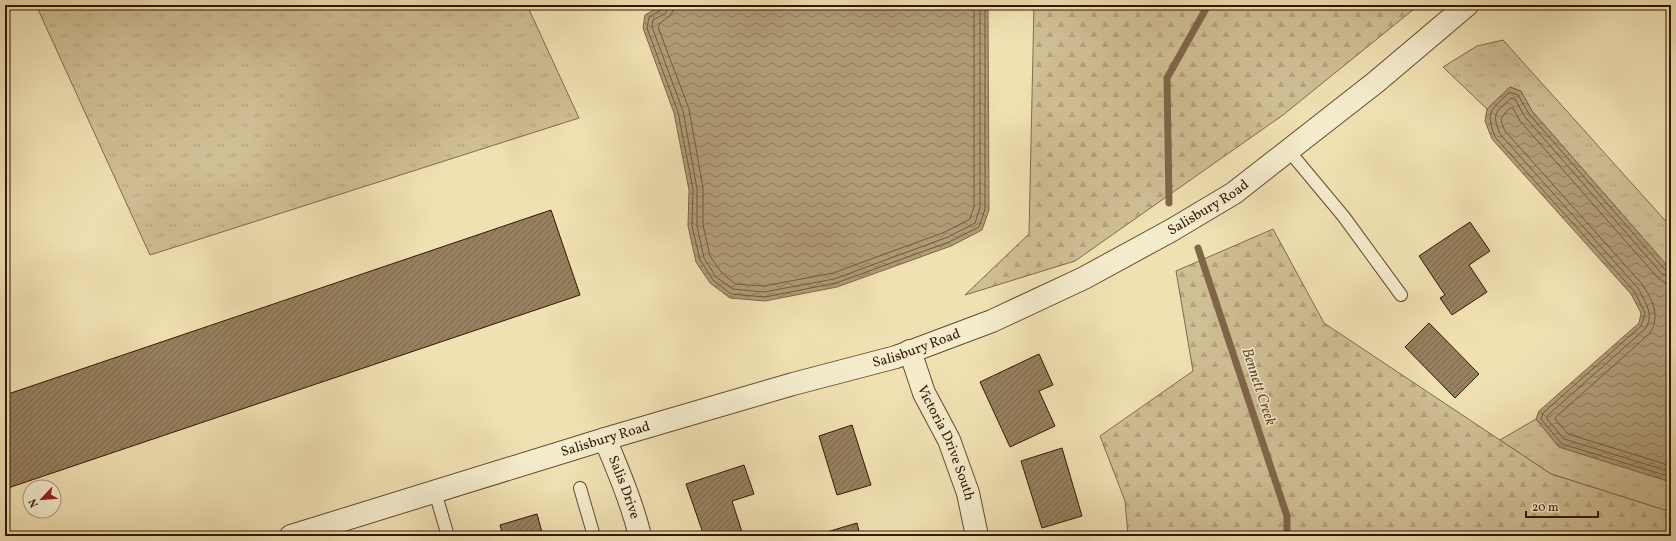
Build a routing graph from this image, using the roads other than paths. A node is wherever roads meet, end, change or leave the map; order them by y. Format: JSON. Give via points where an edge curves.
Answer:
{"nodes":[{"id":1,"x":1467,"y":5,"type":"edge"},
{"id":2,"x":1289,"y":151,"type":"junction"},
{"id":3,"x":1401,"y":295,"type":"dead end"},
{"id":4,"x":910,"y":351,"type":"junction"},
{"id":5,"x":605,"y":439,"type":"junction"},
{"id":6,"x":580,"y":488,"type":"dead end"},
{"id":7,"x":435,"y":492,"type":"junction"},
{"id":8,"x":291,"y":536,"type":"edge"},
{"id":9,"x":448,"y":536,"type":"edge"},
{"id":10,"x":594,"y":536,"type":"edge"},
{"id":11,"x":640,"y":536,"type":"edge"},
{"id":12,"x":977,"y":536,"type":"edge"}],
"edges":[{"from":1,"to":2,"type":"street","name":"Salisbury Road"},
{"from":2,"to":3,"type":"lane","via":[[1344,217]]},
{"from":2,"to":4,"type":"street","name":"Salisbury Road","via":[[1234,193],[1084,278],[992,321]]},
{"from":4,"to":5,"type":"street","name":"Salisbury Road"},
{"from":4,"to":12,"type":"street","name":"Victoria Drive South","via":[[924,393],[949,440],[968,493]]},
{"from":5,"to":7,"type":"street","name":"Salisbury Road"},
{"from":5,"to":11,"type":"street","name":"Salis Drive","via":[[618,469]]},
{"from":6,"to":10,"type":"lane"},
{"from":7,"to":8,"type":"street","name":"Salisbury Road"},
{"from":7,"to":9,"type":"lane"}]}
